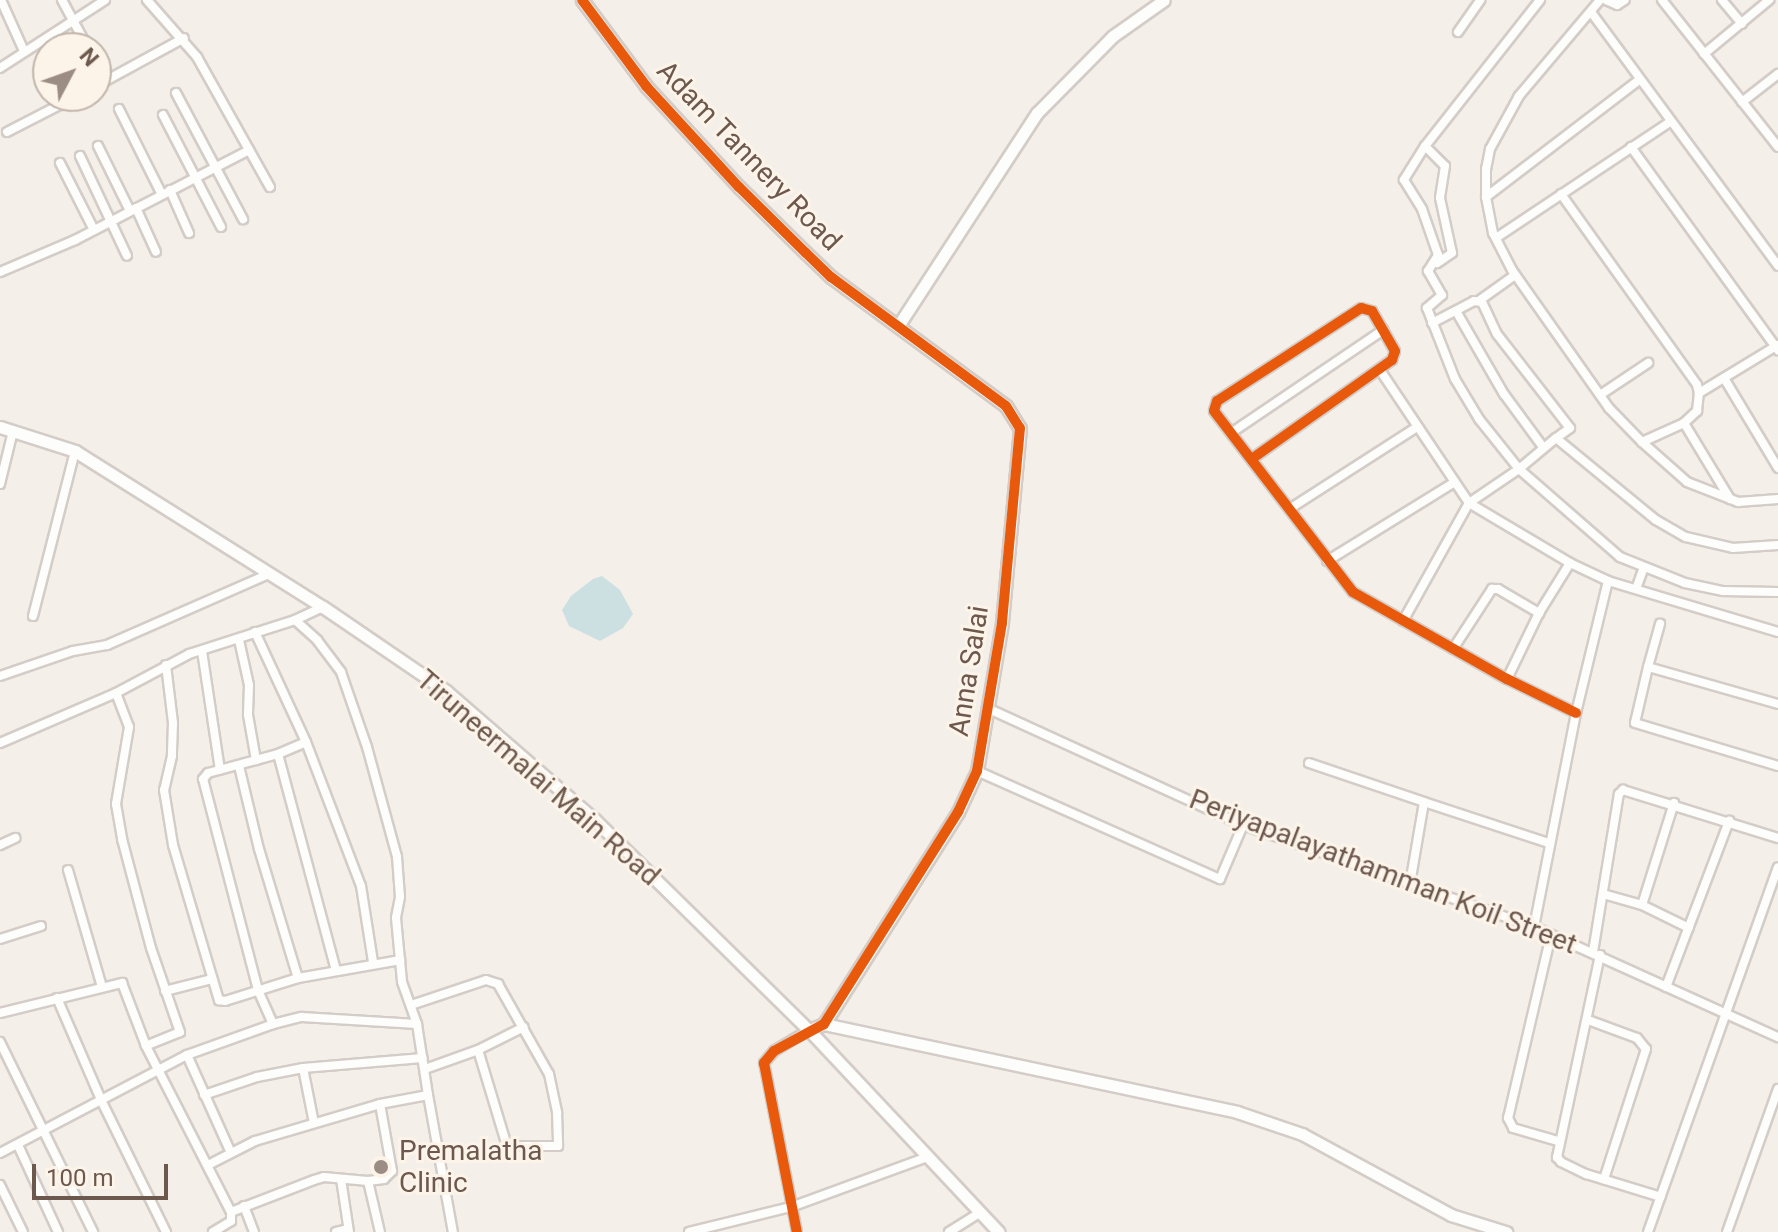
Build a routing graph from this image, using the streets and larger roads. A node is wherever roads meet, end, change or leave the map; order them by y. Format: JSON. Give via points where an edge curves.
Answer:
{"nodes":[{"id":1,"x":1,"y":0,"type":"edge"},
{"id":2,"x":62,"y":0,"type":"edge"},
{"id":3,"x":105,"y":0,"type":"edge"},
{"id":4,"x":147,"y":0,"type":"edge"},
{"id":5,"x":582,"y":0,"type":"edge"},
{"id":6,"x":1164,"y":0,"type":"edge"},
{"id":7,"x":1480,"y":0,"type":"edge"},
{"id":8,"x":1540,"y":0,"type":"edge"},
{"id":9,"x":1603,"y":0,"type":"edge"},
{"id":10,"x":1625,"y":0,"type":"edge"},
{"id":11,"x":1662,"y":0,"type":"edge"},
{"id":12,"x":1722,"y":0,"type":"edge"},
{"id":13,"x":1769,"y":0,"type":"edge"},
{"id":14,"x":1591,"y":12,"type":"junction"},
{"id":15,"x":71,"y":20,"type":"junction"},
{"id":16,"x":1742,"y":24,"type":"junction"},
{"id":17,"x":78,"y":32,"type":"edge"},
{"id":18,"x":1458,"y":32,"type":"dead end"},
{"id":19,"x":184,"y":38,"type":"junction"},
{"id":20,"x":24,"y":51,"type":"junction"},
{"id":21,"x":1704,"y":54,"type":"junction"},
{"id":22,"x":0,"y":68,"type":"edge"},
{"id":23,"x":1778,"y":74,"type":"edge"},
{"id":24,"x":112,"y":78,"type":"edge"},
{"id":25,"x":1639,"y":80,"type":"junction"},
{"id":26,"x":176,"y":93,"type":"dead end"},
{"id":27,"x":1742,"y":102,"type":"junction"},
{"id":28,"x":119,"y":109,"type":"dead end"},
{"id":29,"x":46,"y":112,"type":"edge"},
{"id":30,"x":163,"y":115,"type":"dead end"},
{"id":31,"x":1670,"y":122,"type":"junction"},
{"id":32,"x":7,"y":132,"type":"dead end"},
{"id":33,"x":98,"y":146,"type":"dead end"},
{"id":34,"x":1425,"y":146,"type":"junction"},
{"id":35,"x":1631,"y":147,"type":"junction"},
{"id":36,"x":1778,"y":147,"type":"edge"},
{"id":37,"x":249,"y":150,"type":"junction"},
{"id":38,"x":80,"y":156,"type":"dead end"},
{"id":39,"x":60,"y":163,"type":"dead end"},
{"id":40,"x":216,"y":166,"type":"junction"},
{"id":41,"x":196,"y":177,"type":"junction"},
{"id":42,"x":270,"y":187,"type":"dead end"},
{"id":43,"x":166,"y":192,"type":"junction"},
{"id":44,"x":1561,"y":194,"type":"junction"},
{"id":45,"x":1486,"y":197,"type":"junction"},
{"id":46,"x":133,"y":209,"type":"junction"},
{"id":47,"x":243,"y":219,"type":"dead end"},
{"id":48,"x":112,"y":220,"type":"junction"},
{"id":49,"x":221,"y":227,"type":"dead end"},
{"id":50,"x":94,"y":230,"type":"junction"},
{"id":51,"x":189,"y":233,"type":"dead end"},
{"id":52,"x":1496,"y":238,"type":"junction"},
{"id":53,"x":156,"y":252,"type":"dead end"},
{"id":54,"x":127,"y":256,"type":"dead end"},
{"id":55,"x":1437,"y":263,"type":"junction"},
{"id":56,"x":1778,"y":266,"type":"edge"},
{"id":57,"x":0,"y":272,"type":"edge"},
{"id":58,"x":1515,"y":275,"type":"junction"},
{"id":59,"x":1480,"y":300,"type":"junction"},
{"id":60,"x":1456,"y":311,"type":"junction"},
{"id":61,"x":1432,"y":323,"type":"junction"},
{"id":62,"x":898,"y":326,"type":"junction"},
{"id":63,"x":1383,"y":330,"type":"junction"},
{"id":64,"x":1777,"y":347,"type":"edge"},
{"id":65,"x":1648,"y":363,"type":"dead end"},
{"id":66,"x":1380,"y":370,"type":"junction"},
{"id":67,"x":1724,"y":378,"type":"junction"},
{"id":68,"x":1699,"y":393,"type":"junction"},
{"id":69,"x":1600,"y":395,"type":"junction"},
{"id":70,"x":1684,"y":423,"type":"junction"},
{"id":71,"x":0,"y":427,"type":"edge"},
{"id":72,"x":1417,"y":427,"type":"junction"},
{"id":73,"x":13,"y":431,"type":"junction"},
{"id":74,"x":1231,"y":433,"type":"junction"},
{"id":75,"x":1556,"y":438,"type":"junction"},
{"id":76,"x":1642,"y":442,"type":"junction"},
{"id":77,"x":1543,"y":447,"type":"junction"},
{"id":78,"x":75,"y":451,"type":"junction"},
{"id":79,"x":1253,"y":458,"type":"junction"},
{"id":80,"x":1778,"y":468,"type":"edge"},
{"id":81,"x":1519,"y":469,"type":"junction"},
{"id":82,"x":1455,"y":482,"type":"junction"},
{"id":83,"x":0,"y":484,"type":"edge"},
{"id":84,"x":1731,"y":499,"type":"junction"},
{"id":85,"x":1778,"y":499,"type":"edge"},
{"id":86,"x":1469,"y":503,"type":"junction"},
{"id":87,"x":1291,"y":508,"type":"junction"},
{"id":88,"x":1778,"y":545,"type":"edge"},
{"id":89,"x":1327,"y":561,"type":"junction"},
{"id":90,"x":1570,"y":563,"type":"junction"},
{"id":91,"x":1644,"y":567,"type":"junction"},
{"id":92,"x":269,"y":574,"type":"junction"},
{"id":93,"x":1608,"y":581,"type":"junction"},
{"id":94,"x":1636,"y":589,"type":"junction"},
{"id":95,"x":1778,"y":592,"type":"edge"},
{"id":96,"x":323,"y":607,"type":"junction"},
{"id":97,"x":1539,"y":613,"type":"junction"},
{"id":98,"x":33,"y":616,"type":"dead end"},
{"id":99,"x":295,"y":620,"type":"junction"},
{"id":100,"x":1403,"y":621,"type":"junction"},
{"id":101,"x":1660,"y":624,"type":"dead end"},
{"id":102,"x":255,"y":632,"type":"junction"},
{"id":103,"x":1778,"y":632,"type":"edge"},
{"id":104,"x":239,"y":640,"type":"junction"},
{"id":105,"x":1453,"y":649,"type":"junction"},
{"id":106,"x":202,"y":651,"type":"junction"},
{"id":107,"x":166,"y":665,"type":"junction"},
{"id":108,"x":1648,"y":667,"type":"junction"},
{"id":109,"x":0,"y":676,"type":"edge"},
{"id":110,"x":1507,"y":679,"type":"junction"},
{"id":111,"x":116,"y":693,"type":"junction"},
{"id":112,"x":1778,"y":704,"type":"edge"},
{"id":113,"x":987,"y":708,"type":"junction"},
{"id":114,"x":1576,"y":713,"type":"junction"},
{"id":115,"x":306,"y":742,"type":"junction"},
{"id":116,"x":0,"y":743,"type":"edge"},
{"id":117,"x":278,"y":754,"type":"junction"},
{"id":118,"x":256,"y":760,"type":"junction"},
{"id":119,"x":1309,"y":763,"type":"dead end"},
{"id":120,"x":239,"y":766,"type":"junction"},
{"id":121,"x":1778,"y":766,"type":"edge"},
{"id":122,"x":220,"y":770,"type":"junction"},
{"id":123,"x":977,"y":771,"type":"junction"},
{"id":124,"x":1424,"y":802,"type":"junction"},
{"id":125,"x":1674,"y":803,"type":"junction"},
{"id":126,"x":1729,"y":821,"type":"junction"},
{"id":127,"x":1243,"y":825,"type":"junction"},
{"id":128,"x":15,"y":838,"type":"dead end"},
{"id":129,"x":1778,"y":838,"type":"edge"},
{"id":130,"x":1549,"y":843,"type":"junction"},
{"id":131,"x":0,"y":845,"type":"edge"},
{"id":132,"x":1778,"y":867,"type":"edge"},
{"id":133,"x":68,"y":870,"type":"dead end"},
{"id":134,"x":1410,"y":884,"type":"junction"},
{"id":135,"x":1603,"y":894,"type":"junction"},
{"id":136,"x":1642,"y":905,"type":"junction"},
{"id":137,"x":41,"y":926,"type":"dead end"},
{"id":138,"x":1534,"y":927,"type":"junction"},
{"id":139,"x":1689,"y":928,"type":"junction"},
{"id":140,"x":1551,"y":935,"type":"junction"},
{"id":141,"x":0,"y":939,"type":"edge"},
{"id":142,"x":1597,"y":953,"type":"junction"},
{"id":143,"x":400,"y":960,"type":"junction"},
{"id":144,"x":373,"y":962,"type":"junction"},
{"id":145,"x":336,"y":970,"type":"junction"},
{"id":146,"x":298,"y":978,"type":"junction"},
{"id":147,"x":212,"y":979,"type":"junction"},
{"id":148,"x":102,"y":987,"type":"junction"},
{"id":149,"x":1666,"y":987,"type":"junction"},
{"id":150,"x":258,"y":990,"type":"junction"},
{"id":151,"x":165,"y":991,"type":"junction"},
{"id":152,"x":57,"y":998,"type":"junction"},
{"id":153,"x":411,"y":1005,"type":"junction"},
{"id":154,"x":0,"y":1013,"type":"edge"},
{"id":155,"x":1724,"y":1015,"type":"junction"},
{"id":156,"x":1588,"y":1020,"type":"junction"},
{"id":157,"x":273,"y":1024,"type":"junction"},
{"id":158,"x":417,"y":1024,"type":"junction"},
{"id":159,"x":824,"y":1024,"type":"junction"},
{"id":160,"x":524,"y":1027,"type":"junction"},
{"id":161,"x":809,"y":1030,"type":"junction"},
{"id":162,"x":1778,"y":1037,"type":"edge"},
{"id":163,"x":0,"y":1042,"type":"edge"},
{"id":164,"x":146,"y":1046,"type":"junction"},
{"id":165,"x":478,"y":1050,"type":"junction"},
{"id":166,"x":187,"y":1055,"type":"junction"},
{"id":167,"x":423,"y":1058,"type":"junction"},
{"id":168,"x":303,"y":1068,"type":"junction"},
{"id":169,"x":425,"y":1069,"type":"junction"},
{"id":170,"x":159,"y":1071,"type":"junction"},
{"id":171,"x":1778,"y":1089,"type":"edge"},
{"id":172,"x":204,"y":1095,"type":"junction"},
{"id":173,"x":428,"y":1095,"type":"junction"},
{"id":174,"x":102,"y":1102,"type":"junction"},
{"id":175,"x":380,"y":1104,"type":"junction"},
{"id":176,"x":314,"y":1123,"type":"junction"},
{"id":177,"x":45,"y":1132,"type":"junction"},
{"id":178,"x":1558,"y":1141,"type":"junction"},
{"id":179,"x":18,"y":1145,"type":"junction"},
{"id":180,"x":0,"y":1153,"type":"edge"},
{"id":181,"x":231,"y":1153,"type":"junction"},
{"id":182,"x":928,"y":1157,"type":"junction"},
{"id":183,"x":208,"y":1165,"type":"junction"},
{"id":184,"x":341,"y":1179,"type":"junction"},
{"id":185,"x":1604,"y":1179,"type":"junction"},
{"id":186,"x":368,"y":1181,"type":"junction"},
{"id":187,"x":0,"y":1185,"type":"edge"},
{"id":188,"x":1661,"y":1197,"type":"junction"},
{"id":189,"x":244,"y":1206,"type":"junction"},
{"id":190,"x":791,"y":1207,"type":"junction"},
{"id":191,"x":231,"y":1212,"type":"junction"},
{"id":192,"x":980,"y":1213,"type":"junction"},
{"id":193,"x":740,"y":1221,"type":"junction"},
{"id":194,"x":227,"y":1229,"type":"edge"},
{"id":195,"x":348,"y":1230,"type":"edge"},
{"id":196,"x":23,"y":1232,"type":"edge"},
{"id":197,"x":58,"y":1232,"type":"edge"},
{"id":198,"x":93,"y":1232,"type":"edge"},
{"id":199,"x":166,"y":1232,"type":"edge"},
{"id":200,"x":213,"y":1232,"type":"edge"},
{"id":201,"x":254,"y":1232,"type":"edge"},
{"id":202,"x":336,"y":1232,"type":"edge"},
{"id":203,"x":380,"y":1232,"type":"edge"},
{"id":204,"x":453,"y":1232,"type":"edge"},
{"id":205,"x":689,"y":1232,"type":"edge"},
{"id":206,"x":743,"y":1232,"type":"edge"},
{"id":207,"x":797,"y":1232,"type":"edge"},
{"id":208,"x":949,"y":1232,"type":"edge"},
{"id":209,"x":999,"y":1232,"type":"edge"},
{"id":210,"x":1506,"y":1232,"type":"edge"},
{"id":211,"x":1648,"y":1232,"type":"edge"},
{"id":212,"x":1727,"y":1232,"type":"edge"}],
"edges":[{"from":1,"to":20,"type":"street"},
{"from":2,"to":15,"type":"street"},
{"from":3,"to":15,"type":"street"},
{"from":4,"to":19,"type":"street"},
{"from":5,"to":62,"type":"street","name":"Adam Tannery Road","via":[[646,86],[739,187],[831,277]]},
{"from":6,"to":62,"type":"street","via":[[1113,36],[1037,113]]},
{"from":7,"to":18,"type":"street"},
{"from":8,"to":34,"type":"street"},
{"from":9,"to":10,"type":"street","via":[[1617,5]]},
{"from":9,"to":14,"type":"street"},
{"from":11,"to":21,"type":"street"},
{"from":12,"to":16,"type":"street"},
{"from":13,"to":16,"type":"street"},
{"from":14,"to":25,"type":"street"},
{"from":14,"to":45,"type":"street","via":[[1505,117],[1486,169]]},
{"from":15,"to":17,"type":"street"},
{"from":15,"to":20,"type":"street"},
{"from":16,"to":21,"type":"street"},
{"from":19,"to":24,"type":"street"},
{"from":19,"to":37,"type":"street"},
{"from":20,"to":22,"type":"street"},
{"from":21,"to":27,"type":"street"},
{"from":23,"to":27,"type":"street"},
{"from":25,"to":31,"type":"street"},
{"from":25,"to":45,"type":"street"},
{"from":26,"to":40,"type":"street"},
{"from":27,"to":36,"type":"street"},
{"from":28,"to":43,"type":"street"},
{"from":29,"to":32,"type":"street"},
{"from":30,"to":41,"type":"street"},
{"from":31,"to":35,"type":"street"},
{"from":31,"to":56,"type":"street"},
{"from":33,"to":46,"type":"street"},
{"from":34,"to":55,"type":"street","via":[[1404,180],[1422,209]]},
{"from":34,"to":55,"type":"street","via":[[1445,166],[1440,198],[1452,253]]},
{"from":35,"to":44,"type":"street"},
{"from":35,"to":64,"type":"street"},
{"from":37,"to":40,"type":"street"},
{"from":37,"to":42,"type":"street"},
{"from":38,"to":48,"type":"street"},
{"from":39,"to":50,"type":"street"},
{"from":40,"to":41,"type":"street"},
{"from":40,"to":47,"type":"street"},
{"from":41,"to":43,"type":"street"},
{"from":41,"to":49,"type":"street"},
{"from":43,"to":46,"type":"street"},
{"from":43,"to":51,"type":"street"},
{"from":44,"to":52,"type":"street"},
{"from":44,"to":68,"type":"street"},
{"from":45,"to":52,"type":"street"},
{"from":46,"to":48,"type":"street"},
{"from":46,"to":53,"type":"street"},
{"from":48,"to":50,"type":"street"},
{"from":48,"to":54,"type":"street"},
{"from":50,"to":57,"type":"street"},
{"from":52,"to":58,"type":"street"},
{"from":55,"to":61,"type":"street","via":[[1428,271],[1442,295],[1427,306]]},
{"from":58,"to":59,"type":"street"},
{"from":58,"to":69,"type":"street"},
{"from":59,"to":60,"type":"street"},
{"from":59,"to":75,"type":"street","via":[[1497,334],[1574,425]]},
{"from":60,"to":61,"type":"street"},
{"from":60,"to":77,"type":"street","via":[[1504,394]]},
{"from":61,"to":81,"type":"street","via":[[1455,379]]},
{"from":62,"to":113,"type":"street","name":"Anna Salai","via":[[1006,406],[1020,428],[1002,623]]},
{"from":63,"to":66,"type":"street","via":[[1394,355]]},
{"from":63,"to":74,"type":"street"},
{"from":63,"to":74,"type":"street","via":[[1372,311],[1361,308],[1217,401],[1213,408]]},
{"from":64,"to":67,"type":"street"},
{"from":65,"to":69,"type":"street"},
{"from":66,"to":72,"type":"street"},
{"from":66,"to":79,"type":"street"},
{"from":67,"to":68,"type":"street"},
{"from":67,"to":80,"type":"street"},
{"from":68,"to":70,"type":"street","via":[[1697,411]]},
{"from":69,"to":76,"type":"street"},
{"from":70,"to":76,"type":"street"},
{"from":70,"to":84,"type":"street"},
{"from":71,"to":73,"type":"street","name":"Tiruneermalai Main Road"},
{"from":72,"to":82,"type":"street"},
{"from":72,"to":87,"type":"street"},
{"from":73,"to":78,"type":"street","name":"Tiruneermalai Main Road"},
{"from":73,"to":83,"type":"street"},
{"from":74,"to":79,"type":"street"},
{"from":75,"to":77,"type":"street"},
{"from":75,"to":88,"type":"street","via":[[1656,520],[1686,537],[1733,548]]},
{"from":76,"to":84,"type":"street","via":[[1676,475]]},
{"from":77,"to":81,"type":"street"},
{"from":78,"to":92,"type":"street","name":"Tiruneermalai Main Road"},
{"from":78,"to":98,"type":"street"},
{"from":79,"to":87,"type":"street"},
{"from":81,"to":86,"type":"street"},
{"from":81,"to":91,"type":"street","via":[[1614,552]]},
{"from":82,"to":86,"type":"street"},
{"from":82,"to":89,"type":"street"},
{"from":84,"to":85,"type":"street","via":[[1752,504]]},
{"from":86,"to":90,"type":"street"},
{"from":86,"to":100,"type":"street"},
{"from":87,"to":89,"type":"street"},
{"from":89,"to":100,"type":"street","via":[[1353,592]]},
{"from":90,"to":93,"type":"street"},
{"from":90,"to":97,"type":"street"},
{"from":91,"to":94,"type":"street"},
{"from":91,"to":95,"type":"street","via":[[1723,591]]},
{"from":92,"to":96,"type":"street","name":"Tiruneermalai Main Road"},
{"from":92,"to":109,"type":"street","via":[[107,645]]},
{"from":93,"to":94,"type":"street"},
{"from":93,"to":114,"type":"street"},
{"from":94,"to":103,"type":"street"},
{"from":96,"to":99,"type":"street"},
{"from":96,"to":161,"type":"street","name":"Tiruneermalai Main Road","via":[[446,691],[573,801]]},
{"from":97,"to":105,"type":"street","via":[[1492,589]]},
{"from":97,"to":110,"type":"street"},
{"from":99,"to":102,"type":"street"},
{"from":99,"to":143,"type":"street","via":[[341,672],[367,747],[397,857]]},
{"from":100,"to":105,"type":"street"},
{"from":101,"to":108,"type":"street"},
{"from":102,"to":104,"type":"street"},
{"from":102,"to":115,"type":"street"},
{"from":104,"to":106,"type":"street"},
{"from":104,"to":118,"type":"street"},
{"from":105,"to":110,"type":"street"},
{"from":106,"to":107,"type":"street"},
{"from":106,"to":122,"type":"street"},
{"from":107,"to":111,"type":"street"},
{"from":107,"to":147,"type":"street","via":[[173,723],[164,790],[173,845]]},
{"from":108,"to":112,"type":"street"},
{"from":108,"to":121,"type":"street","via":[[1635,723]]},
{"from":110,"to":114,"type":"street"},
{"from":111,"to":116,"type":"street"},
{"from":111,"to":151,"type":"street","via":[[129,727],[116,804]]},
{"from":113,"to":123,"type":"street","name":"Anna Salai"},
{"from":113,"to":127,"type":"street","name":"Periyapalayathamman Koil Street"},
{"from":114,"to":130,"type":"street"},
{"from":115,"to":117,"type":"street"},
{"from":115,"to":144,"type":"street","via":[[361,886]]},
{"from":117,"to":118,"type":"street"},
{"from":117,"to":145,"type":"street"},
{"from":118,"to":120,"type":"street"},
{"from":119,"to":124,"type":"street"},
{"from":120,"to":122,"type":"street"},
{"from":120,"to":146,"type":"street"},
{"from":122,"to":150,"type":"street","via":[[203,779]]},
{"from":123,"to":127,"type":"street","via":[[1220,879]]},
{"from":123,"to":159,"type":"street","name":"Anna Salai","via":[[958,812]]},
{"from":124,"to":130,"type":"street"},
{"from":124,"to":134,"type":"street"},
{"from":125,"to":126,"type":"street"},
{"from":125,"to":135,"type":"street","via":[[1631,789],[1619,794]]},
{"from":125,"to":136,"type":"street"},
{"from":126,"to":129,"type":"street"},
{"from":126,"to":139,"type":"street"},
{"from":127,"to":134,"type":"street","name":"Periyapalayathamman Koil Street"},
{"from":128,"to":131,"type":"street"},
{"from":130,"to":138,"type":"street"},
{"from":132,"to":155,"type":"street"},
{"from":133,"to":148,"type":"street"},
{"from":134,"to":138,"type":"street","name":"Periyapalayathamman Koil Street"},
{"from":135,"to":136,"type":"street"},
{"from":135,"to":142,"type":"street"},
{"from":136,"to":139,"type":"street"},
{"from":137,"to":141,"type":"street"},
{"from":138,"to":140,"type":"street","name":"Periyapalayathamman Koil Street"},
{"from":139,"to":149,"type":"street"},
{"from":140,"to":142,"type":"street","name":"Periyapalayathamman Koil Street"},
{"from":140,"to":178,"type":"street","via":[[1508,1118],[1513,1128]]},
{"from":142,"to":149,"type":"street","name":"Periyapalayathamman Koil Street"},
{"from":142,"to":156,"type":"street"},
{"from":143,"to":144,"type":"street"},
{"from":143,"to":153,"type":"street"},
{"from":144,"to":145,"type":"street"},
{"from":145,"to":146,"type":"street"},
{"from":146,"to":150,"type":"street"},
{"from":147,"to":150,"type":"street","via":[[216,996],[225,1001]]},
{"from":147,"to":151,"type":"street"},
{"from":148,"to":152,"type":"street"},
{"from":148,"to":164,"type":"street","via":[[122,983]]},
{"from":149,"to":155,"type":"street","name":"Periyapalayathamman Koil Street"},
{"from":150,"to":157,"type":"street"},
{"from":151,"to":164,"type":"street","via":[[180,1032]]},
{"from":152,"to":154,"type":"street"},
{"from":152,"to":174,"type":"street"},
{"from":153,"to":158,"type":"street"},
{"from":153,"to":160,"type":"street","via":[[492,980]]},
{"from":155,"to":162,"type":"street","name":"Periyapalayathamman Koil Street"},
{"from":155,"to":188,"type":"street"},
{"from":156,"to":178,"type":"street"},
{"from":156,"to":185,"type":"street","via":[[1637,1038],[1646,1049]]},
{"from":157,"to":158,"type":"street","via":[[302,1017]]},
{"from":157,"to":166,"type":"street"},
{"from":158,"to":167,"type":"street"},
{"from":159,"to":161,"type":"street"},
{"from":159,"to":210,"type":"street","via":[[1237,1112],[1302,1134],[1451,1215]]},
{"from":160,"to":165,"type":"street"},
{"from":160,"to":165,"type":"street","via":[[551,1082],[558,1146],[507,1146]]},
{"from":161,"to":182,"type":"street","name":"Tiruneermalai Main Road"},
{"from":161,"to":190,"type":"street","via":[[764,1063]]},
{"from":163,"to":177,"type":"street"},
{"from":164,"to":170,"type":"street"},
{"from":165,"to":169,"type":"street"},
{"from":166,"to":170,"type":"street"},
{"from":166,"to":172,"type":"street"},
{"from":167,"to":168,"type":"street"},
{"from":167,"to":169,"type":"street"},
{"from":168,"to":172,"type":"street"},
{"from":168,"to":176,"type":"street"},
{"from":169,"to":173,"type":"street"},
{"from":170,"to":174,"type":"street"},
{"from":170,"to":183,"type":"street"},
{"from":171,"to":212,"type":"street"},
{"from":172,"to":181,"type":"street"},
{"from":173,"to":175,"type":"street"},
{"from":173,"to":204,"type":"street"},
{"from":174,"to":177,"type":"street"},
{"from":174,"to":199,"type":"street"},
{"from":175,"to":176,"type":"street"},
{"from":175,"to":186,"type":"street","via":[[392,1171],[384,1179]]},
{"from":176,"to":181,"type":"street"},
{"from":177,"to":179,"type":"street"},
{"from":177,"to":198,"type":"street"},
{"from":178,"to":185,"type":"street","via":[[1561,1162]]},
{"from":179,"to":180,"type":"street"},
{"from":179,"to":197,"type":"street"},
{"from":181,"to":183,"type":"street"},
{"from":182,"to":190,"type":"street"},
{"from":182,"to":192,"type":"street","name":"Tiruneermalai Main Road"},
{"from":183,"to":191,"type":"street"},
{"from":184,"to":186,"type":"street"},
{"from":184,"to":189,"type":"street","via":[[324,1177]]},
{"from":184,"to":195,"type":"street"},
{"from":185,"to":188,"type":"street"},
{"from":186,"to":203,"type":"street"},
{"from":187,"to":196,"type":"street"},
{"from":188,"to":211,"type":"street"},
{"from":189,"to":191,"type":"street"},
{"from":189,"to":201,"type":"street"},
{"from":190,"to":193,"type":"street"},
{"from":190,"to":207,"type":"street"},
{"from":191,"to":194,"type":"street"},
{"from":192,"to":208,"type":"street"},
{"from":192,"to":209,"type":"street","name":"Tiruneermalai Main Road"},
{"from":193,"to":205,"type":"street"},
{"from":193,"to":206,"type":"street"},
{"from":194,"to":200,"type":"street"},
{"from":195,"to":202,"type":"street"}]}
